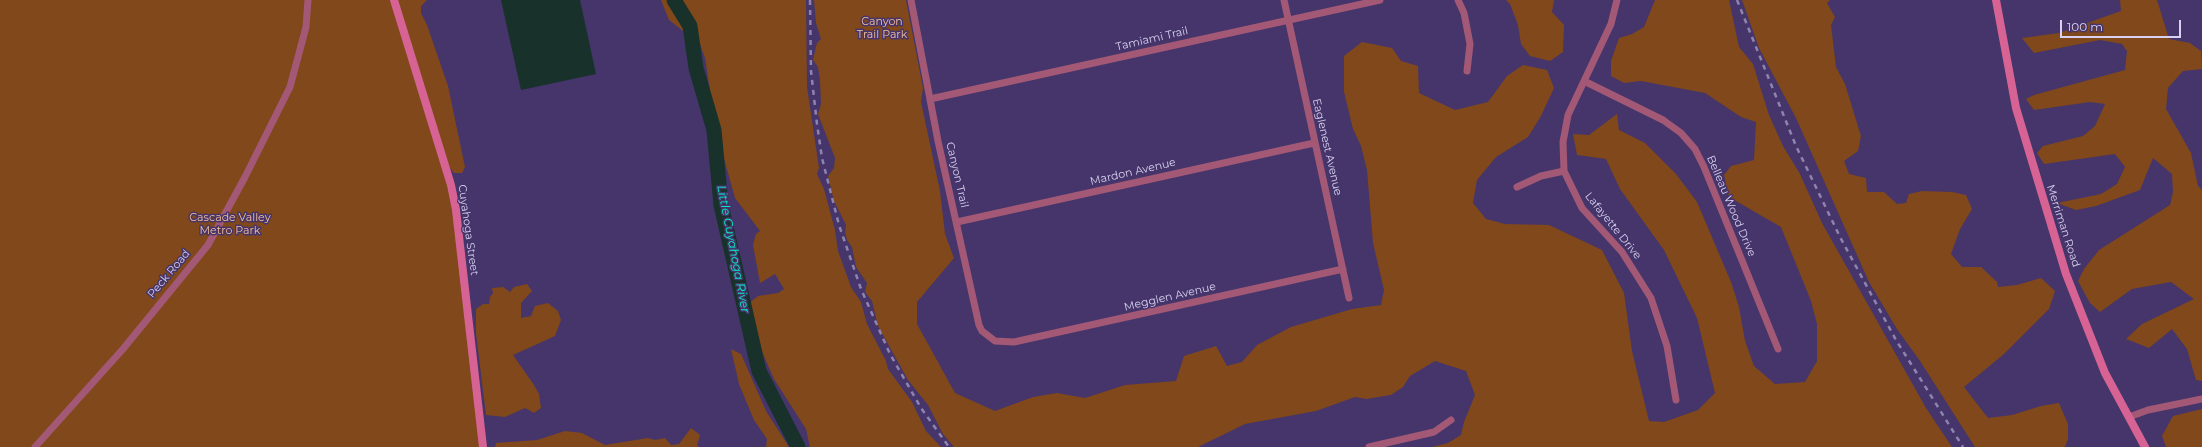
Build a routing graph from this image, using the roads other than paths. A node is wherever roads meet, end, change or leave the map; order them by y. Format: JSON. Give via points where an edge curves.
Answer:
{"nodes":[{"id":1,"x":308,"y":0,"type":"edge"},
{"id":2,"x":394,"y":0,"type":"edge"},
{"id":3,"x":911,"y":0,"type":"edge"},
{"id":4,"x":1284,"y":0,"type":"edge"},
{"id":5,"x":1380,"y":0,"type":"edge"},
{"id":6,"x":1458,"y":0,"type":"edge"},
{"id":7,"x":1616,"y":0,"type":"edge"},
{"id":8,"x":1996,"y":0,"type":"edge"},
{"id":9,"x":1289,"y":20,"type":"junction"},
{"id":10,"x":1467,"y":71,"type":"dead end"},
{"id":11,"x":1584,"y":81,"type":"junction"},
{"id":12,"x":930,"y":99,"type":"junction"},
{"id":13,"x":1314,"y":143,"type":"junction"},
{"id":14,"x":1564,"y":171,"type":"junction"},
{"id":15,"x":1517,"y":187,"type":"dead end"},
{"id":16,"x":957,"y":222,"type":"junction"},
{"id":17,"x":1343,"y":269,"type":"junction"},
{"id":18,"x":1349,"y":298,"type":"dead end"},
{"id":19,"x":1002,"y":342,"type":"joint"},
{"id":20,"x":1778,"y":349,"type":"dead end"},
{"id":21,"x":2202,"y":399,"type":"edge"},
{"id":22,"x":1676,"y":400,"type":"dead end"},
{"id":23,"x":2129,"y":417,"type":"junction"},
{"id":24,"x":1451,"y":420,"type":"dead end"},
{"id":25,"x":35,"y":447,"type":"edge"},
{"id":26,"x":483,"y":447,"type":"edge"},
{"id":27,"x":1369,"y":447,"type":"edge"},
{"id":28,"x":2144,"y":447,"type":"edge"}],
"edges":[{"from":1,"to":25,"type":"street","name":"Peck Road","via":[[305,33],[290,87],[208,245],[123,349]]},
{"from":2,"to":26,"type":"main road","name":"Cuyahoga Street","via":[[451,185],[456,210]]},
{"from":3,"to":12,"type":"street","name":"Canyon Trail"},
{"from":4,"to":9,"type":"street","name":"Eaglenest Avenue"},
{"from":5,"to":9,"type":"street","name":"Tamiami Trail"},
{"from":6,"to":10,"type":"street","via":[[1464,13],[1470,44]]},
{"from":7,"to":11,"type":"street","name":"Lafayette Drive","via":[[1611,24]]},
{"from":8,"to":23,"type":"main road","name":"Merriman Road","via":[[2016,108],[2047,218],[2081,314],[2107,375]]},
{"from":9,"to":12,"type":"street","name":"Tamiami Trail"},
{"from":9,"to":13,"type":"street","name":"Eaglenest Avenue"},
{"from":11,"to":14,"type":"street","name":"Lafayette Drive","via":[[1570,108],[1564,129]]},
{"from":11,"to":20,"type":"street","name":"Belleau Wood Drive","via":[[1663,120],[1681,133],[1695,149]]},
{"from":12,"to":16,"type":"street","name":"Canyon Trail"},
{"from":13,"to":16,"type":"street","name":"Mardon Avenue"},
{"from":13,"to":17,"type":"street","name":"Eaglenest Avenue"},
{"from":14,"to":15,"type":"street","via":[[1540,176]]},
{"from":14,"to":22,"type":"street","name":"Lafayette Drive","via":[[1582,208],[1622,252],[1651,298],[1667,346]]},
{"from":16,"to":19,"type":"street","name":"Canyon Trail","via":[[979,325],[988,336]]},
{"from":17,"to":18,"type":"street","name":"Eaglenest Avenue"},
{"from":17,"to":19,"type":"street","name":"Megglen Avenue","via":[[1014,342]]},
{"from":21,"to":23,"type":"street","via":[[2148,410]]},
{"from":23,"to":28,"type":"main road","name":"Merriman Road"},
{"from":24,"to":27,"type":"street","via":[[1434,432]]}]}
